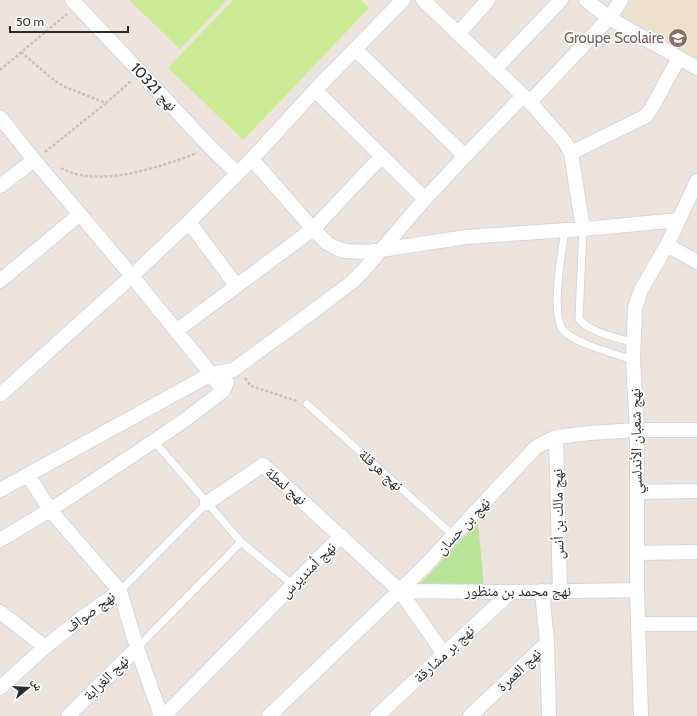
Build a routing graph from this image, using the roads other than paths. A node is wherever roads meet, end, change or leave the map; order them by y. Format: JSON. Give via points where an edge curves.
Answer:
{"nodes":[{"id":1,"x":403,"y":0,"type":"edge"},
{"id":2,"x":423,"y":0,"type":"edge"},
{"id":3,"x":488,"y":0,"type":"edge"},
{"id":4,"x":561,"y":0,"type":"edge"},
{"id":5,"x":586,"y":0,"type":"edge"},
{"id":6,"x":621,"y":0,"type":"edge"},
{"id":7,"x":74,"y":3,"type":"edge"},
{"id":8,"x":610,"y":18,"type":"junction"},
{"id":9,"x":458,"y":34,"type":"junction"},
{"id":10,"x":355,"y":49,"type":"junction"},
{"id":11,"x":679,"y":58,"type":"junction"},
{"id":12,"x":697,"y":68,"type":"edge"},
{"id":13,"x":495,"y":69,"type":"junction"},
{"id":14,"x":315,"y":90,"type":"junction"},
{"id":15,"x":527,"y":99,"type":"junction"},
{"id":16,"x":0,"y":117,"type":"edge"},
{"id":17,"x":571,"y":153,"type":"junction"},
{"id":18,"x":465,"y":156,"type":"junction"},
{"id":19,"x":382,"y":157,"type":"junction"},
{"id":20,"x":252,"y":159,"type":"junction"},
{"id":21,"x":34,"y":160,"type":"junction"},
{"id":22,"x":237,"y":173,"type":"junction"},
{"id":23,"x":697,"y":181,"type":"edge"},
{"id":24,"x":0,"y":186,"type":"edge"},
{"id":25,"x":425,"y":199,"type":"junction"},
{"id":26,"x":578,"y":205,"type":"junction"},
{"id":27,"x":80,"y":214,"type":"junction"},
{"id":28,"x":678,"y":220,"type":"junction"},
{"id":29,"x":189,"y":222,"type":"junction"},
{"id":30,"x":313,"y":229,"type":"junction"},
{"id":31,"x":583,"y":229,"type":"junction"},
{"id":32,"x":565,"y":230,"type":"junction"},
{"id":33,"x":667,"y":245,"type":"junction"},
{"id":34,"x":381,"y":250,"type":"junction"},
{"id":35,"x":697,"y":262,"type":"edge"},
{"id":36,"x":132,"y":276,"type":"junction"},
{"id":37,"x":0,"y":281,"type":"edge"},
{"id":38,"x":236,"y":286,"type":"junction"},
{"id":39,"x":176,"y":331,"type":"junction"},
{"id":40,"x":634,"y":343,"type":"junction"},
{"id":41,"x":633,"y":360,"type":"junction"},
{"id":42,"x":235,"y":368,"type":"junction"},
{"id":43,"x":211,"y":374,"type":"junction"},
{"id":44,"x":223,"y":390,"type":"junction"},
{"id":45,"x":0,"y":395,"type":"edge"},
{"id":46,"x":307,"y":404,"type":"road end"},
{"id":47,"x":637,"y":430,"type":"junction"},
{"id":48,"x":697,"y":430,"type":"edge"},
{"id":49,"x":556,"y":437,"type":"junction"},
{"id":50,"x":154,"y":441,"type":"junction"},
{"id":51,"x":28,"y":474,"type":"junction"},
{"id":52,"x":0,"y":490,"type":"edge"},
{"id":53,"x":697,"y":491,"type":"edge"},
{"id":54,"x":637,"y":492,"type":"junction"},
{"id":55,"x":207,"y":504,"type":"junction"},
{"id":56,"x":50,"y":510,"type":"junction"},
{"id":57,"x":341,"y":536,"type":"junction"},
{"id":58,"x":454,"y":536,"type":"junction"},
{"id":59,"x":0,"y":540,"type":"edge"},
{"id":60,"x":240,"y":542,"type":"junction"},
{"id":61,"x":697,"y":552,"type":"edge"},
{"id":62,"x":637,"y":553,"type":"junction"},
{"id":63,"x":293,"y":585,"type":"junction"},
{"id":64,"x":637,"y":590,"type":"junction"},
{"id":65,"x":120,"y":591,"type":"junction"},
{"id":66,"x":400,"y":591,"type":"junction"},
{"id":67,"x":542,"y":591,"type":"junction"},
{"id":68,"x":560,"y":591,"type":"junction"},
{"id":69,"x":511,"y":592,"type":"junction"},
{"id":70,"x":0,"y":612,"type":"edge"},
{"id":71,"x":638,"y":624,"type":"junction"},
{"id":72,"x":697,"y":624,"type":"edge"},
{"id":73,"x":547,"y":643,"type":"junction"},
{"id":74,"x":45,"y":647,"type":"junction"},
{"id":75,"x":137,"y":648,"type":"junction"},
{"id":76,"x":444,"y":654,"type":"junction"},
{"id":77,"x":0,"y":688,"type":"edge"},
{"id":78,"x":68,"y":716,"type":"edge"},
{"id":79,"x":162,"y":716,"type":"edge"},
{"id":80,"x":269,"y":716,"type":"edge"},
{"id":81,"x":377,"y":716,"type":"edge"},
{"id":82,"x":470,"y":716,"type":"edge"},
{"id":83,"x":549,"y":716,"type":"edge"},
{"id":84,"x":642,"y":716,"type":"edge"}],
"edges":[{"from":1,"to":10,"type":"street"},
{"from":2,"to":9,"type":"street"},
{"from":3,"to":9,"type":"street"},
{"from":4,"to":13,"type":"street"},
{"from":5,"to":8,"type":"street"},
{"from":6,"to":8,"type":"street"},
{"from":7,"to":22,"type":"street","name":"نهج 10321"},
{"from":8,"to":11,"type":"street"},
{"from":8,"to":15,"type":"street"},
{"from":9,"to":13,"type":"street"},
{"from":10,"to":14,"type":"street"},
{"from":10,"to":18,"type":"street"},
{"from":11,"to":12,"type":"street"},
{"from":11,"to":17,"type":"street","via":[[646,116]]},
{"from":13,"to":15,"type":"street"},
{"from":14,"to":19,"type":"street"},
{"from":14,"to":20,"type":"street"},
{"from":15,"to":17,"type":"street","via":[[565,142]]},
{"from":15,"to":18,"type":"street"},
{"from":16,"to":21,"type":"street"},
{"from":17,"to":26,"type":"street"},
{"from":18,"to":25,"type":"street"},
{"from":19,"to":25,"type":"street"},
{"from":19,"to":30,"type":"street"},
{"from":20,"to":22,"type":"street"},
{"from":20,"to":30,"type":"street"},
{"from":21,"to":24,"type":"street"},
{"from":21,"to":27,"type":"street"},
{"from":22,"to":29,"type":"street"},
{"from":23,"to":28,"type":"street","name":"نهج شعبان الأندلسي"},
{"from":25,"to":34,"type":"street"},
{"from":26,"to":31,"type":"street"},
{"from":26,"to":32,"type":"street"},
{"from":27,"to":36,"type":"street"},
{"from":27,"to":37,"type":"street"},
{"from":28,"to":31,"type":"street"},
{"from":28,"to":33,"type":"street","name":"نهج شعبان الأندلسي"},
{"from":29,"to":36,"type":"street"},
{"from":29,"to":38,"type":"street"},
{"from":30,"to":34,"type":"street","via":[[327,243],[345,251]]},
{"from":30,"to":38,"type":"street"},
{"from":31,"to":32,"type":"street"},
{"from":31,"to":40,"type":"lane","via":[[579,319],[591,328]]},
{"from":32,"to":34,"type":"street","via":[[466,237]]},
{"from":32,"to":41,"type":"lane","via":[[557,297],[557,313],[563,330],[582,342]]},
{"from":33,"to":35,"type":"street"},
{"from":33,"to":40,"type":"street","name":"نهج شعبان الأندلسي","via":[[637,299]]},
{"from":34,"to":42,"type":"street","via":[[352,282]]},
{"from":36,"to":39,"type":"street"},
{"from":36,"to":45,"type":"street"},
{"from":38,"to":39,"type":"street"},
{"from":39,"to":43,"type":"street"},
{"from":40,"to":41,"type":"street","name":"نهج شعبان الأندلسي"},
{"from":41,"to":47,"type":"street","name":"نهج شعبان الأندلسي"},
{"from":42,"to":43,"type":"street"},
{"from":42,"to":44,"type":"street"},
{"from":43,"to":44,"type":"street"},
{"from":43,"to":51,"type":"street"},
{"from":44,"to":50,"type":"street"},
{"from":46,"to":58,"type":"lane","name":"نهج هرقلة"},
{"from":47,"to":48,"type":"street","name":"نهج بن حسان"},
{"from":47,"to":49,"type":"street","name":"نهج بن حسان"},
{"from":47,"to":54,"type":"street","name":"نهج شعبان الأندلسي"},
{"from":49,"to":58,"type":"street","name":"نهج بن حسان","via":[[536,447]]},
{"from":49,"to":68,"type":"street","name":"نهج مالك بن أنس"},
{"from":50,"to":55,"type":"lane"},
{"from":50,"to":56,"type":"street"},
{"from":51,"to":52,"type":"street"},
{"from":51,"to":56,"type":"street","name":"نهج صواف"},
{"from":53,"to":54,"type":"street"},
{"from":54,"to":62,"type":"street","name":"نهج شعبان الأندلسي"},
{"from":55,"to":57,"type":"street","name":"نهج لمطة","via":[[263,465]]},
{"from":55,"to":60,"type":"lane"},
{"from":55,"to":65,"type":"lane"},
{"from":56,"to":59,"type":"street"},
{"from":56,"to":65,"type":"street","name":"نهج صواف"},
{"from":57,"to":63,"type":"street","name":"نهج أمنديرس"},
{"from":57,"to":66,"type":"street","name":"نهج أمنديرس"},
{"from":58,"to":66,"type":"street","name":"نهج بن حسان"},
{"from":60,"to":63,"type":"lane"},
{"from":60,"to":75,"type":"lane"},
{"from":61,"to":62,"type":"street"},
{"from":62,"to":64,"type":"street","name":"نهج شعبان الأندلسي"},
{"from":63,"to":79,"type":"street","name":"نهج أمنديرس"},
{"from":64,"to":68,"type":"street","name":"نهج محمد بن منظور"},
{"from":64,"to":71,"type":"street","name":"نهج شعبان الأندلسي"},
{"from":65,"to":74,"type":"street","name":"نهج صواف"},
{"from":65,"to":75,"type":"street","name":"نهج الغرابة"},
{"from":66,"to":69,"type":"street","name":"نهج محمد بن منظور"},
{"from":66,"to":76,"type":"street","name":"نهج أمنديرس"},
{"from":66,"to":80,"type":"street","name":"نهج بن حسان"},
{"from":67,"to":68,"type":"street","name":"نهج محمد بن منظور"},
{"from":67,"to":69,"type":"street","name":"نهج محمد بن منظور"},
{"from":67,"to":73,"type":"street","name":"نهج العمرة"},
{"from":69,"to":76,"type":"street","name":"نهج بر مشارقة"},
{"from":70,"to":74,"type":"street"},
{"from":71,"to":72,"type":"street"},
{"from":71,"to":84,"type":"street","name":"نهج شعبان الأندلسي"},
{"from":73,"to":82,"type":"street","name":"نهج العمرة"},
{"from":73,"to":83,"type":"street"},
{"from":74,"to":77,"type":"street","name":"نهج صواف"},
{"from":75,"to":78,"type":"street","name":"نهج الغرابة"},
{"from":75,"to":79,"type":"street"},
{"from":76,"to":81,"type":"street","name":"نهج بر مشارقة"}]}
